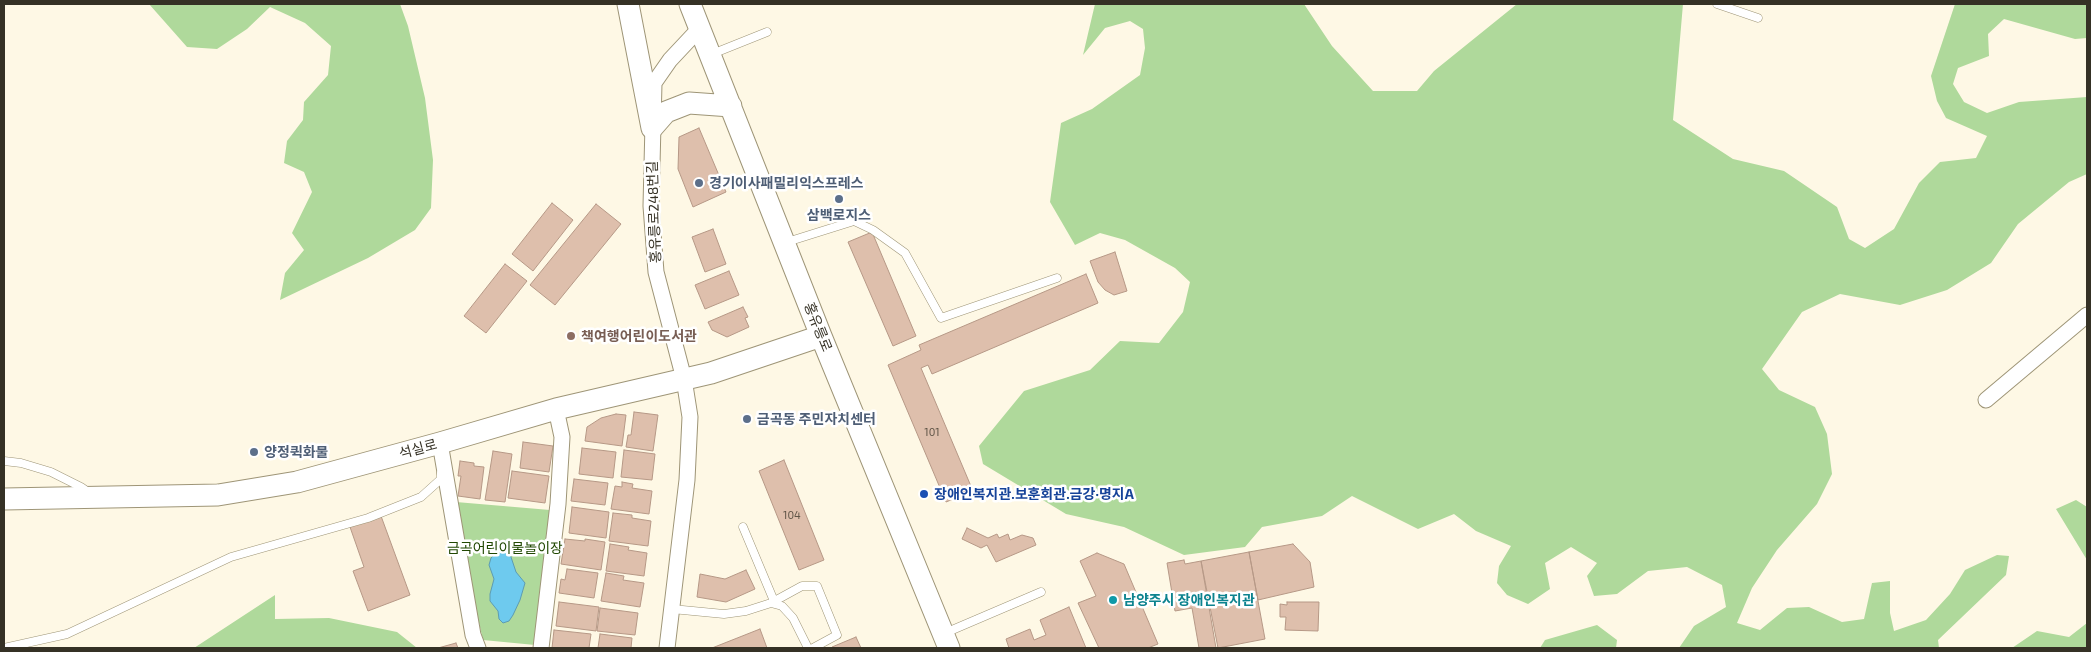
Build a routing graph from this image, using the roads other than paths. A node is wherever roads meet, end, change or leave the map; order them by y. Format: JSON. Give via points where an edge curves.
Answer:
{"nodes":[{"id":1,"x":628,"y":4,"type":"edge"},
{"id":2,"x":690,"y":4,"type":"edge"},
{"id":3,"x":1718,"y":4,"type":"edge"},
{"id":4,"x":1758,"y":18,"type":"dead end"},
{"id":5,"x":700,"y":28,"type":"junction"},
{"id":6,"x":767,"y":32,"type":"dead end"},
{"id":7,"x":710,"y":54,"type":"junction"},
{"id":8,"x":731,"y":106,"type":"junction"},
{"id":9,"x":652,"y":128,"type":"junction"},
{"id":10,"x":785,"y":243,"type":"junction"},
{"id":11,"x":1057,"y":278,"type":"dead end"},
{"id":12,"x":2087,"y":315,"type":"edge"},
{"id":13,"x":821,"y":336,"type":"junction"},
{"id":14,"x":684,"y":379,"type":"junction"},
{"id":15,"x":1986,"y":400,"type":"dead end"},
{"id":16,"x":556,"y":409,"type":"junction"},
{"id":17,"x":440,"y":443,"type":"junction"},
{"id":18,"x":4,"y":461,"type":"edge"},
{"id":19,"x":96,"y":498,"type":"junction"},
{"id":20,"x":4,"y":499,"type":"edge"},
{"id":21,"x":744,"y":527,"type":"dead end"},
{"id":22,"x":1041,"y":592,"type":"dead end"},
{"id":23,"x":772,"y":602,"type":"junction"},
{"id":24,"x":672,"y":609,"type":"junction"},
{"id":25,"x":946,"y":641,"type":"edge"},
{"id":26,"x":4,"y":648,"type":"edge"},
{"id":27,"x":478,"y":648,"type":"edge"},
{"id":28,"x":541,"y":648,"type":"edge"},
{"id":29,"x":667,"y":648,"type":"edge"},
{"id":30,"x":808,"y":648,"type":"edge"},
{"id":31,"x":813,"y":648,"type":"edge"}],
"edges":[{"from":1,"to":9,"type":"street"},
{"from":2,"to":5,"type":"street","name":"홍유릉로"},
{"from":3,"to":4,"type":"lane"},
{"from":5,"to":7,"type":"street","name":"홍유릉로"},
{"from":5,"to":9,"type":"street","name":"홍유릉로248번길","via":[[654,83]]},
{"from":6,"to":7,"type":"lane"},
{"from":7,"to":8,"type":"street","name":"홍유릉로"},
{"from":8,"to":9,"type":"street","via":[[689,103],[666,112]]},
{"from":8,"to":10,"type":"street","name":"홍유릉로"},
{"from":9,"to":14,"type":"street","name":"홍유릉로248번길","via":[[651,206],[656,272]]},
{"from":10,"to":11,"type":"lane","via":[[854,221],[873,230],[905,253],[941,318]]},
{"from":10,"to":13,"type":"street","name":"홍유릉로"},
{"from":12,"to":15,"type":"street"},
{"from":13,"to":14,"type":"street","name":"석실로"},
{"from":13,"to":25,"type":"street","name":"홍유릉로"},
{"from":14,"to":16,"type":"street","name":"석실로"},
{"from":14,"to":24,"type":"street","name":"홍유릉로248번길","via":[[690,417],[687,480]]},
{"from":16,"to":17,"type":"street","name":"석실로"},
{"from":16,"to":28,"type":"street","via":[[562,437],[558,504]]},
{"from":17,"to":19,"type":"street","name":"석실로","via":[[297,482],[226,493]]},
{"from":17,"to":26,"type":"lane","via":[[440,479],[420,496],[368,518],[231,557],[67,634]]},
{"from":17,"to":27,"type":"street","via":[[473,635]]},
{"from":18,"to":19,"type":"lane","via":[[51,472]]},
{"from":19,"to":20,"type":"street","name":"석실로"},
{"from":21,"to":23,"type":"lane"},
{"from":22,"to":25,"type":"lane"},
{"from":23,"to":24,"type":"lane","via":[[724,614]]},
{"from":23,"to":30,"type":"lane","via":[[782,606],[793,618]]},
{"from":23,"to":31,"type":"lane","via":[[802,586],[817,586],[838,635]]},
{"from":24,"to":29,"type":"street","name":"홍유릉로248번길"}]}
